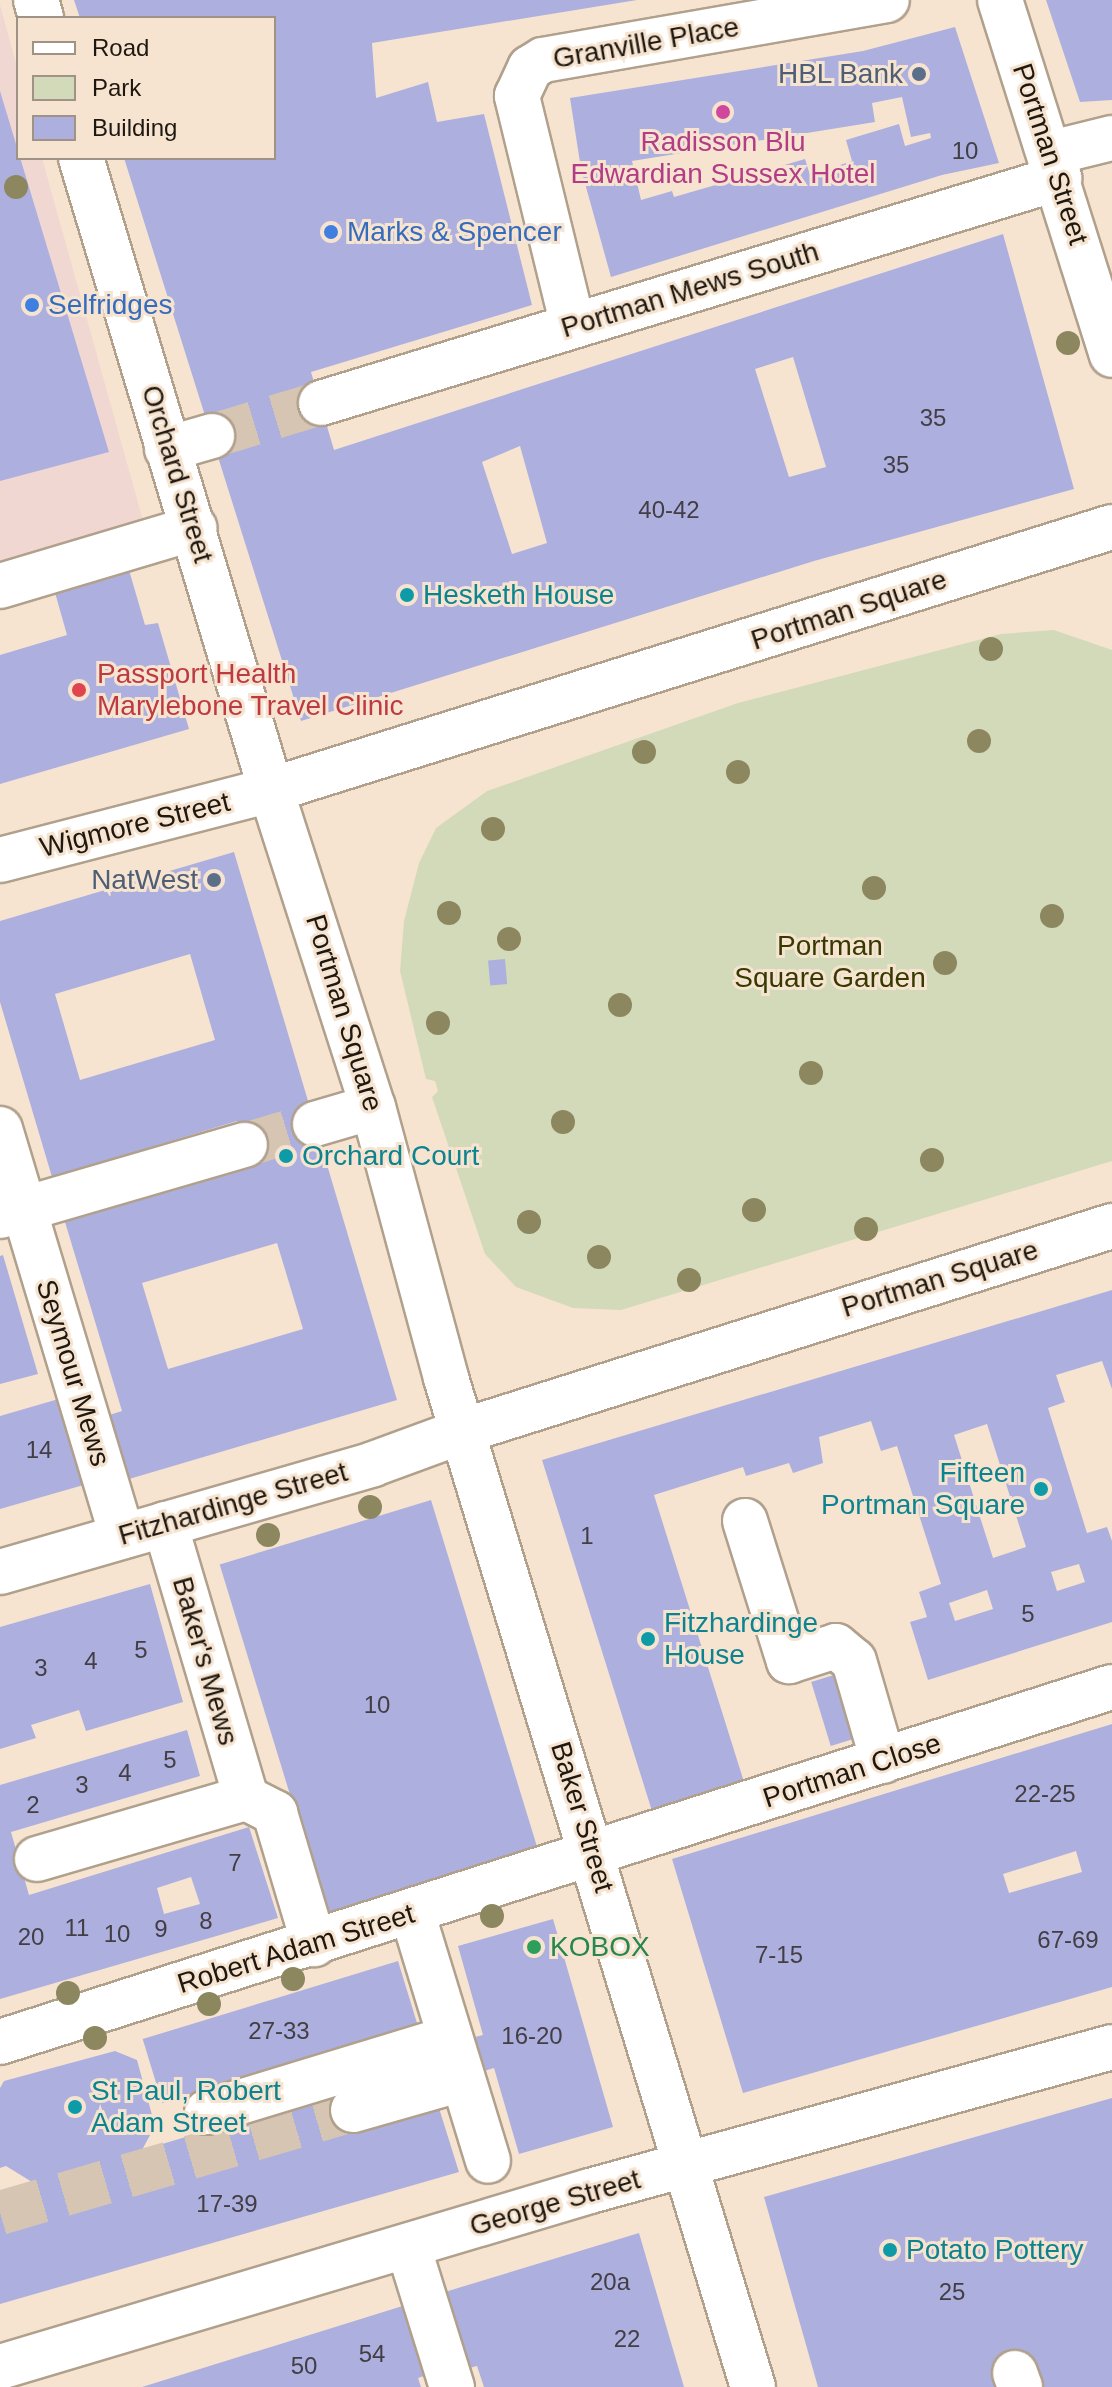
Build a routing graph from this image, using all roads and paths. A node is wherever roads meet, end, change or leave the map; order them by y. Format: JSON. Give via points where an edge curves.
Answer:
{"nodes":[{"id":1,"x":887,"y":0,"type":"edge"},
{"id":2,"x":1000,"y":0,"type":"edge"},
{"id":3,"x":1112,"y":138,"type":"edge"},
{"id":4,"x":82,"y":160,"type":"edge"},
{"id":5,"x":1055,"y":166,"type":"junction"},
{"id":6,"x":573,"y":326,"type":"junction"},
{"id":7,"x":1112,"y":355,"type":"edge"},
{"id":8,"x":321,"y":403,"type":"tunnel mouth"},
{"id":9,"x":212,"y":436,"type":"tunnel mouth"},
{"id":10,"x":167,"y":449,"type":"junction"},
{"id":11,"x":1112,"y":527,"type":"edge"},
{"id":12,"x":195,"y":528,"type":"junction"},
{"id":13,"x":0,"y":586,"type":"edge"},
{"id":14,"x":271,"y":790,"type":"junction"},
{"id":15,"x":0,"y":860,"type":"edge"},
{"id":16,"x":373,"y":1107,"type":"junction"},
{"id":17,"x":315,"y":1124,"type":"tunnel mouth"},
{"id":18,"x":0,"y":1129,"type":"edge"},
{"id":19,"x":245,"y":1145,"type":"tunnel mouth"},
{"id":20,"x":27,"y":1208,"type":"edge"},
{"id":21,"x":1112,"y":1226,"type":"edge"},
{"id":22,"x":463,"y":1431,"type":"junction"},
{"id":23,"x":745,"y":1521,"type":"dead end"},
{"id":24,"x":165,"y":1524,"type":"junction"},
{"id":25,"x":122,"y":1536,"type":"junction"},
{"id":26,"x":0,"y":1572,"type":"edge"},
{"id":27,"x":1112,"y":1687,"type":"edge"},
{"id":28,"x":883,"y":1761,"type":"junction"},
{"id":29,"x":246,"y":1798,"type":"junction"},
{"id":30,"x":593,"y":1856,"type":"junction"},
{"id":31,"x":37,"y":1859,"type":"dead end"},
{"id":32,"x":412,"y":1912,"type":"junction"},
{"id":33,"x":314,"y":1944,"type":"junction"},
{"id":34,"x":450,"y":2038,"type":"junction"},
{"id":35,"x":0,"y":2042,"type":"edge"},
{"id":36,"x":1112,"y":2047,"type":"edge"},
{"id":37,"x":462,"y":2079,"type":"junction"},
{"id":38,"x":353,"y":2110,"type":"tunnel mouth"},
{"id":39,"x":207,"y":2112,"type":"dead end"},
{"id":40,"x":488,"y":2161,"type":"dead end"},
{"id":41,"x":686,"y":2166,"type":"junction"},
{"id":42,"x":408,"y":2246,"type":"junction"},
{"id":43,"x":0,"y":2367,"type":"edge"},
{"id":44,"x":452,"y":2387,"type":"edge"},
{"id":45,"x":753,"y":2387,"type":"edge"}],
"edges":[{"from":1,"to":6,"type":"street","name":"Granville Place","via":[[543,60],[530,68],[517,96]]},
{"from":2,"to":5,"type":"street","name":"Portman Street"},
{"from":3,"to":5,"type":"street","name":"Portman Mews South"},
{"from":4,"to":10,"type":"street","name":"Orchard Street"},
{"from":5,"to":6,"type":"street","name":"Portman Mews South"},
{"from":5,"to":7,"type":"street","name":"Portman Street"},
{"from":6,"to":8,"type":"street","name":"Portman Mews South"},
{"from":9,"to":10,"type":"street"},
{"from":10,"to":12,"type":"street","name":"Orchard Street"},
{"from":11,"to":14,"type":"street","name":"Portman Square"},
{"from":12,"to":13,"type":"street"},
{"from":12,"to":14,"type":"street","name":"Orchard Street"},
{"from":14,"to":15,"type":"street","name":"Wigmore Street"},
{"from":14,"to":16,"type":"street","name":"Portman Square"},
{"from":16,"to":17,"type":"street"},
{"from":16,"to":22,"type":"street","name":"Portman Square"},
{"from":18,"to":20,"type":"street","name":"Seymour Mews"},
{"from":19,"to":20,"type":"street"},
{"from":20,"to":25,"type":"street","name":"Seymour Mews"},
{"from":21,"to":22,"type":"street","name":"Portman Square"},
{"from":22,"to":24,"type":"street","name":"Fitzhardinge Street"},
{"from":22,"to":30,"type":"street","name":"Baker Street"},
{"from":23,"to":28,"type":"street","via":[[789,1661],[836,1646],[854,1661]]},
{"from":24,"to":25,"type":"street","name":"Fitzhardinge Street"},
{"from":24,"to":29,"type":"street","name":"Baker's Mews"},
{"from":25,"to":26,"type":"street","name":"Fitzhardinge Street"},
{"from":27,"to":28,"type":"street","name":"Portman Close"},
{"from":28,"to":30,"type":"street","name":"Portman Close"},
{"from":29,"to":31,"type":"street"},
{"from":29,"to":33,"type":"street","via":[[275,1813]]},
{"from":30,"to":32,"type":"street","name":"Robert Adam Street"},
{"from":30,"to":41,"type":"street","name":"Baker Street"},
{"from":32,"to":33,"type":"street","name":"Robert Adam Street"},
{"from":32,"to":34,"type":"street"},
{"from":33,"to":35,"type":"street","name":"Robert Adam Street"},
{"from":34,"to":37,"type":"street"},
{"from":34,"to":39,"type":"street"},
{"from":36,"to":41,"type":"street","name":"George Street"},
{"from":37,"to":38,"type":"street"},
{"from":37,"to":40,"type":"street"},
{"from":41,"to":42,"type":"street","name":"George Street"},
{"from":41,"to":45,"type":"street","name":"Baker Street"},
{"from":42,"to":43,"type":"street","name":"George Street"},
{"from":42,"to":44,"type":"street"}]}
